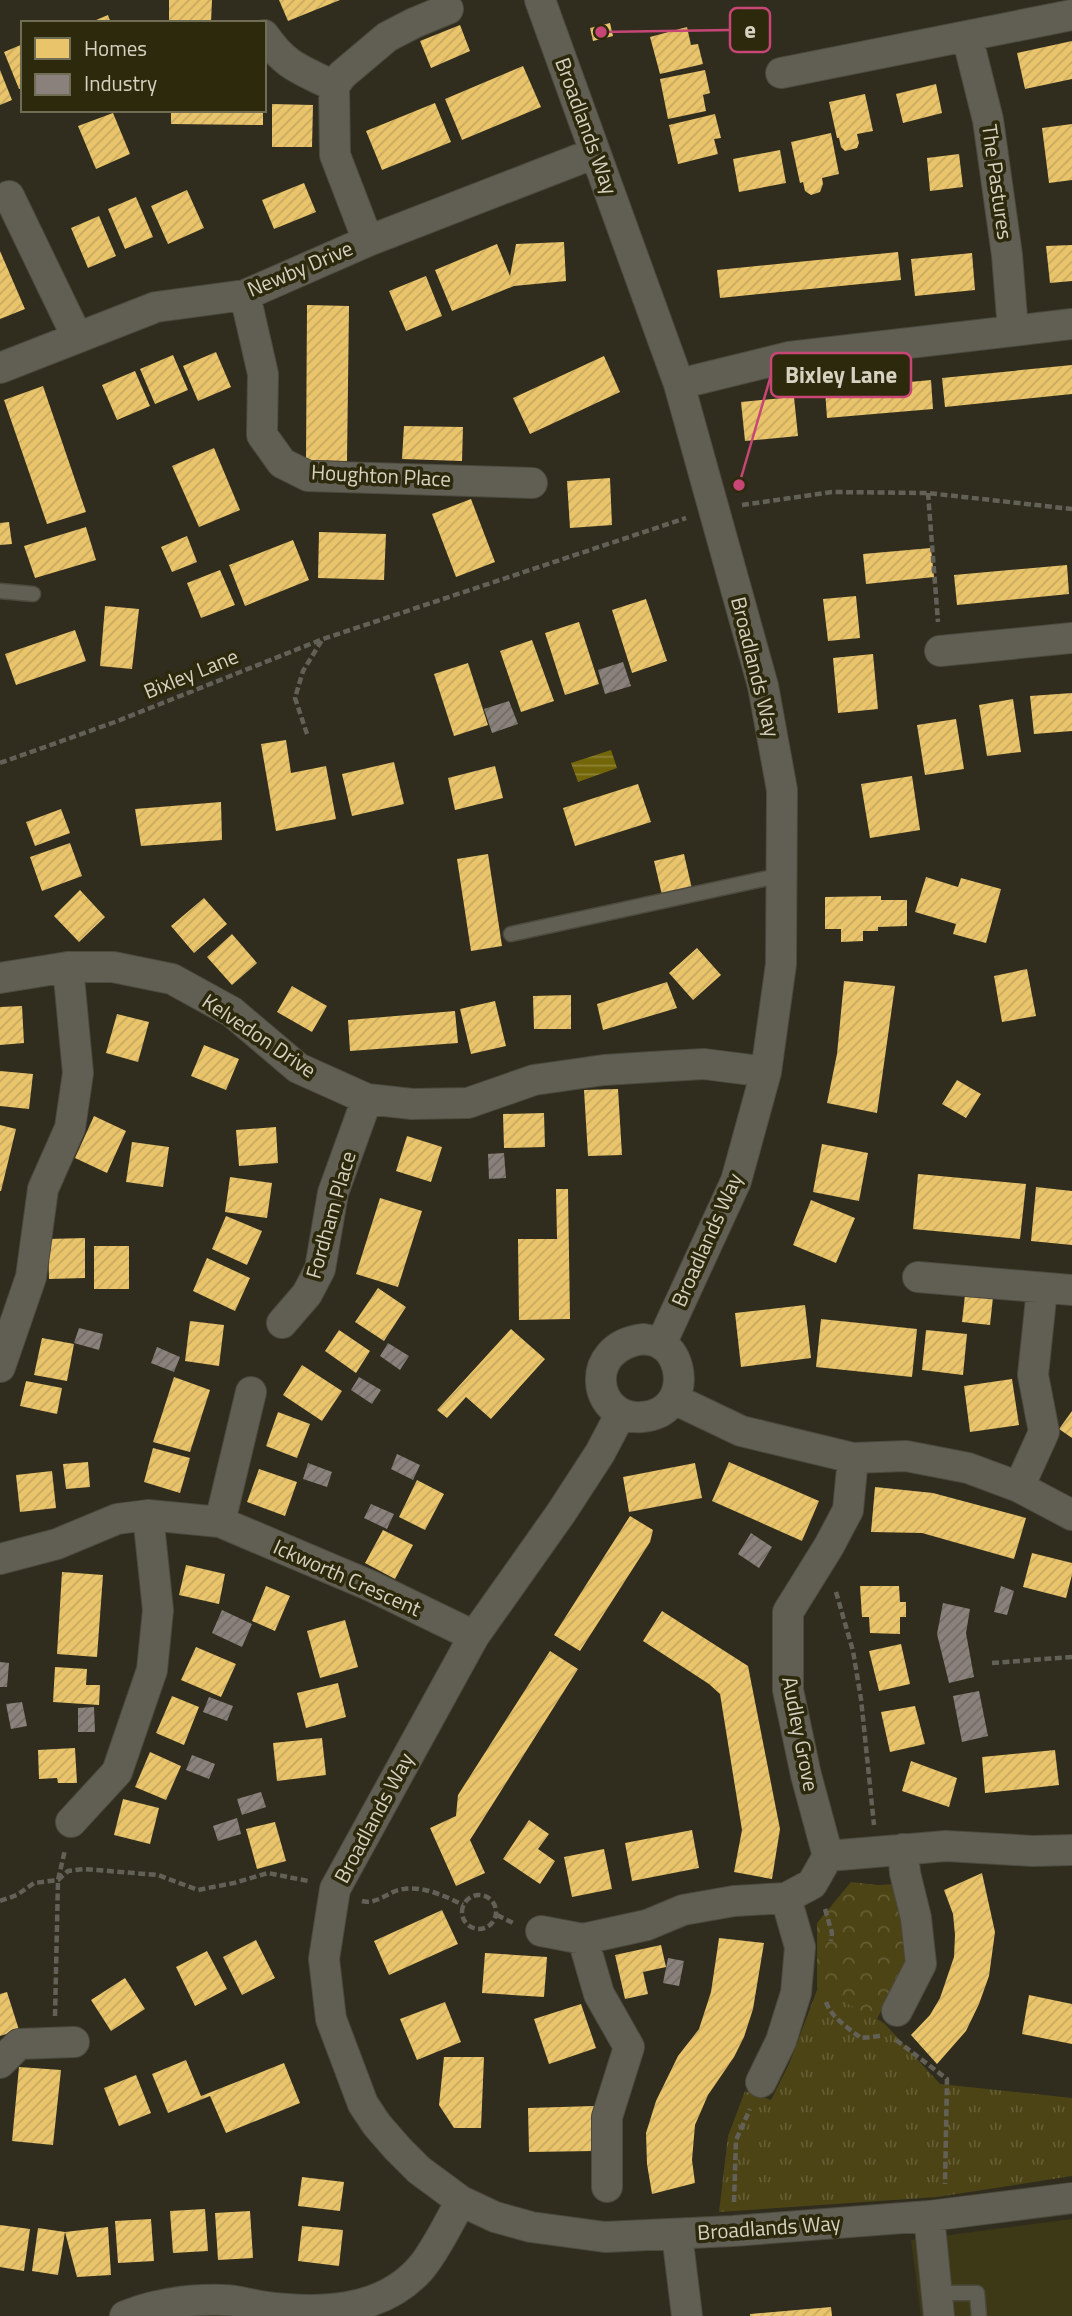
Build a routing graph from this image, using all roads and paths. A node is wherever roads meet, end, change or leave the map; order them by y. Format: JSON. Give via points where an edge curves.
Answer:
{"nodes":[{"id":1,"x":540,"y":0,"type":"edge"},
{"id":2,"x":448,"y":9,"type":"dead end"},
{"id":3,"x":1072,"y":15,"type":"edge"},
{"id":4,"x":967,"y":36,"type":"junction"},
{"id":5,"x":266,"y":38,"type":"edge"},
{"id":6,"x":781,"y":73,"type":"dead end"},
{"id":7,"x":334,"y":86,"type":"junction"},
{"id":8,"x":595,"y":153,"type":"junction"},
{"id":9,"x":9,"y":196,"type":"dead end"},
{"id":10,"x":368,"y":241,"type":"junction"},
{"id":11,"x":245,"y":295,"type":"junction"},
{"id":12,"x":1072,"y":324,"type":"edge"},
{"id":13,"x":1013,"y":330,"type":"junction"},
{"id":14,"x":77,"y":337,"type":"junction"},
{"id":15,"x":0,"y":368,"type":"edge"},
{"id":16,"x":679,"y":384,"type":"junction"},
{"id":17,"x":532,"y":483,"type":"dead end"},
{"id":18,"x":928,"y":494,"type":"junction"},
{"id":19,"x":713,"y":509,"type":"junction"},
{"id":20,"x":1072,"y":509,"type":"edge"},
{"id":21,"x":0,"y":591,"type":"edge"},
{"id":22,"x":33,"y":594,"type":"dead end"},
{"id":23,"x":1072,"y":638,"type":"edge"},
{"id":24,"x":323,"y":639,"type":"junction"},
{"id":25,"x":940,"y":651,"type":"joint"},
{"id":26,"x":307,"y":734,"type":"dead end"},
{"id":27,"x":0,"y":763,"type":"edge"},
{"id":28,"x":782,"y":875,"type":"junction"},
{"id":29,"x":511,"y":934,"type":"dead end"},
{"id":30,"x":68,"y":967,"type":"junction"},
{"id":31,"x":0,"y":978,"type":"edge"},
{"id":32,"x":766,"y":1072,"type":"junction"},
{"id":33,"x":367,"y":1099,"type":"junction"},
{"id":34,"x":918,"y":1277,"type":"dead end"},
{"id":35,"x":1042,"y":1289,"type":"junction"},
{"id":36,"x":1072,"y":1290,"type":"edge"},
{"id":37,"x":282,"y":1323,"type":"dead end"},
{"id":38,"x":661,"y":1344,"type":"junction"},
{"id":39,"x":0,"y":1367,"type":"edge"},
{"id":40,"x":251,"y":1392,"type":"dead end"},
{"id":41,"x":674,"y":1399,"type":"junction"},
{"id":42,"x":620,"y":1415,"type":"junction"},
{"id":43,"x":853,"y":1458,"type":"junction"},
{"id":44,"x":1019,"y":1487,"type":"junction"},
{"id":45,"x":148,"y":1515,"type":"junction"},
{"id":46,"x":1072,"y":1515,"type":"edge"},
{"id":47,"x":220,"y":1522,"type":"junction"},
{"id":48,"x":829,"y":1546,"type":"junction"},
{"id":49,"x":0,"y":1559,"type":"edge"},
{"id":50,"x":474,"y":1636,"type":"junction"},
{"id":51,"x":1072,"y":1657,"type":"edge"},
{"id":52,"x":992,"y":1663,"type":"dead end"},
{"id":53,"x":71,"y":1822,"type":"joint"},
{"id":54,"x":1072,"y":1850,"type":"edge"},
{"id":55,"x":890,"y":1851,"type":"junction"},
{"id":56,"x":828,"y":1856,"type":"junction"},
{"id":57,"x":58,"y":1880,"type":"junction"},
{"id":58,"x":335,"y":1889,"type":"junction"},
{"id":59,"x":799,"y":1891,"type":"junction"},
{"id":60,"x":0,"y":1901,"type":"edge"},
{"id":61,"x":463,"y":1905,"type":"junction"},
{"id":62,"x":541,"y":1931,"type":"dead end"},
{"id":63,"x":583,"y":1939,"type":"junction"},
{"id":64,"x":830,"y":1943,"type":"dead end"},
{"id":65,"x":825,"y":1995,"type":"dead end"},
{"id":66,"x":897,"y":2011,"type":"dead end"},
{"id":67,"x":64,"y":2043,"type":"joint"},
{"id":68,"x":0,"y":2063,"type":"edge"},
{"id":69,"x":761,"y":2082,"type":"joint"},
{"id":70,"x":607,"y":2187,"type":"dead end"},
{"id":71,"x":1072,"y":2198,"type":"edge"},
{"id":72,"x":461,"y":2201,"type":"junction"},
{"id":73,"x":937,"y":2216,"type":"junction"},
{"id":74,"x":733,"y":2231,"type":"junction"},
{"id":75,"x":677,"y":2234,"type":"junction"},
{"id":76,"x":938,"y":2305,"type":"edge"},
{"id":77,"x":371,"y":2310,"type":"edge"},
{"id":78,"x":131,"y":2315,"type":"edge"},
{"id":79,"x":687,"y":2316,"type":"edge"},
{"id":80,"x":979,"y":2316,"type":"edge"}],
"edges":[{"from":1,"to":8,"type":"street","name":"Broadlands Way"},
{"from":2,"to":7,"type":"street","via":[[387,37]]},
{"from":3,"to":4,"type":"street"},
{"from":4,"to":6,"type":"street"},
{"from":4,"to":13,"type":"street","name":"The Pastures","via":[[988,120]]},
{"from":5,"to":7,"type":"street","via":[[285,62]]},
{"from":7,"to":10,"type":"street","via":[[335,155]]},
{"from":8,"to":10,"type":"street","name":"Newby Drive"},
{"from":8,"to":16,"type":"street","name":"Broadlands Way"},
{"from":9,"to":14,"type":"street"},
{"from":10,"to":11,"type":"street","name":"Newby Drive"},
{"from":11,"to":14,"type":"street","name":"Newby Drive","via":[[156,307]]},
{"from":11,"to":17,"type":"street","name":"Houghton Place","via":[[263,374],[262,435],[282,463],[308,476]]},
{"from":12,"to":13,"type":"street"},
{"from":13,"to":16,"type":"street","via":[[789,357]]},
{"from":14,"to":15,"type":"street","name":"Newby Drive"},
{"from":16,"to":19,"type":"street","name":"Broadlands Way"},
{"from":18,"to":19,"type":"path","name":"Bixley Lane","via":[[832,492]]},
{"from":18,"to":20,"type":"path","name":"Bixley Lane"},
{"from":18,"to":25,"type":"path"},
{"from":19,"to":24,"type":"path","name":"Bixley Lane"},
{"from":19,"to":28,"type":"street","name":"Broadlands Way","via":[[765,699],[782,790]]},
{"from":21,"to":22,"type":"lane"},
{"from":23,"to":25,"type":"street"},
{"from":24,"to":26,"type":"path","via":[[303,671],[295,698]]},
{"from":24,"to":27,"type":"path","name":"Bixley Lane"},
{"from":28,"to":29,"type":"lane"},
{"from":28,"to":32,"type":"street","name":"Broadlands Way","via":[[781,964]]},
{"from":30,"to":31,"type":"street","name":"Kelvedon Drive"},
{"from":30,"to":33,"type":"street","name":"Kelvedon Drive","via":[[113,967],[172,979],[232,1012],[298,1068]]},
{"from":30,"to":39,"type":"street","via":[[78,1073],[70,1128],[43,1189],[32,1277]]},
{"from":32,"to":33,"type":"street","name":"Kelvedon Drive","via":[[705,1063],[534,1080],[468,1103]]},
{"from":32,"to":38,"type":"street","name":"Broadlands Way","via":[[736,1181]]},
{"from":33,"to":37,"type":"street","name":"Fordham Place","via":[[333,1193],[320,1269],[307,1294]]},
{"from":34,"to":35,"type":"street"},
{"from":35,"to":36,"type":"street"},
{"from":35,"to":44,"type":"street","via":[[1033,1375],[1044,1432]]},
{"from":38,"to":41,"type":"street","via":[[678,1368]]},
{"from":38,"to":42,"type":"street","via":[[628,1341],[605,1360],[602,1390]]},
{"from":40,"to":47,"type":"street"},
{"from":41,"to":42,"type":"street","via":[[651,1417]]},
{"from":41,"to":43,"type":"street","via":[[741,1431]]},
{"from":42,"to":50,"type":"street","name":"Broadlands Way","via":[[561,1513]]},
{"from":43,"to":44,"type":"street","via":[[906,1456],[968,1468]]},
{"from":43,"to":48,"type":"street","name":"Audley Grove","via":[[848,1510]]},
{"from":44,"to":46,"type":"street"},
{"from":45,"to":47,"type":"street","name":"Ickworth Crescent"},
{"from":45,"to":49,"type":"street","name":"Ickworth Crescent","via":[[117,1519],[57,1544]]},
{"from":45,"to":53,"type":"street","via":[[158,1610],[152,1670],[117,1772]]},
{"from":47,"to":50,"type":"street","name":"Ickworth Crescent"},
{"from":48,"to":55,"type":"path"},
{"from":48,"to":56,"type":"street","name":"Audley Grove","via":[[788,1612],[788,1690]]},
{"from":50,"to":58,"type":"street","name":"Broadlands Way"},
{"from":51,"to":52,"type":"path"},
{"from":53,"to":57,"type":"path"},
{"from":54,"to":55,"type":"street","via":[[946,1846]]},
{"from":55,"to":56,"type":"street"},
{"from":55,"to":66,"type":"street","via":[[905,1873],[921,1964]]},
{"from":56,"to":59,"type":"street"},
{"from":57,"to":58,"type":"path","via":[[68,1871],[118,1871],[158,1875],[198,1890],[268,1873]]},
{"from":57,"to":60,"type":"path","via":[[34,1883]]},
{"from":57,"to":67,"type":"path"},
{"from":58,"to":61,"type":"path","via":[[366,1903],[413,1889],[436,1892]]},
{"from":58,"to":72,"type":"street","name":"Broadlands Way","via":[[324,1959],[331,2019],[363,2104],[405,2156]]},
{"from":59,"to":63,"type":"street","via":[[683,1910],[647,1925]]},
{"from":59,"to":64,"type":"path","via":[[822,1898],[832,1933]]},
{"from":59,"to":69,"type":"street","via":[[796,1993],[781,2041]]},
{"from":61,"to":61,"type":"path","via":[[471,1897],[487,1897],[495,1905],[495,1920],[481,1930],[469,1927],[462,1917]]},
{"from":62,"to":63,"type":"street"},
{"from":63,"to":70,"type":"street","via":[[599,1994],[629,2047],[607,2117]]},
{"from":65,"to":73,"type":"path","via":[[827,2006],[842,2024],[861,2038],[890,2035],[947,2079]]},
{"from":67,"to":68,"type":"street","via":[[19,2044]]},
{"from":69,"to":74,"type":"path","via":[[736,2140]]},
{"from":71,"to":73,"type":"street","name":"Broadlands Way"},
{"from":72,"to":75,"type":"street","name":"Broadlands Way","via":[[531,2227],[605,2237]]},
{"from":72,"to":77,"type":"street","via":[[421,2269]]},
{"from":73,"to":74,"type":"street","name":"Broadlands Way"},
{"from":73,"to":76,"type":"street"},
{"from":74,"to":75,"type":"street","name":"Broadlands Way"},
{"from":75,"to":79,"type":"street"},
{"from":76,"to":80,"type":"lane","via":[[977,2293]]},
{"from":77,"to":78,"type":"street","via":[[198,2300],[165,2303]]}]}
